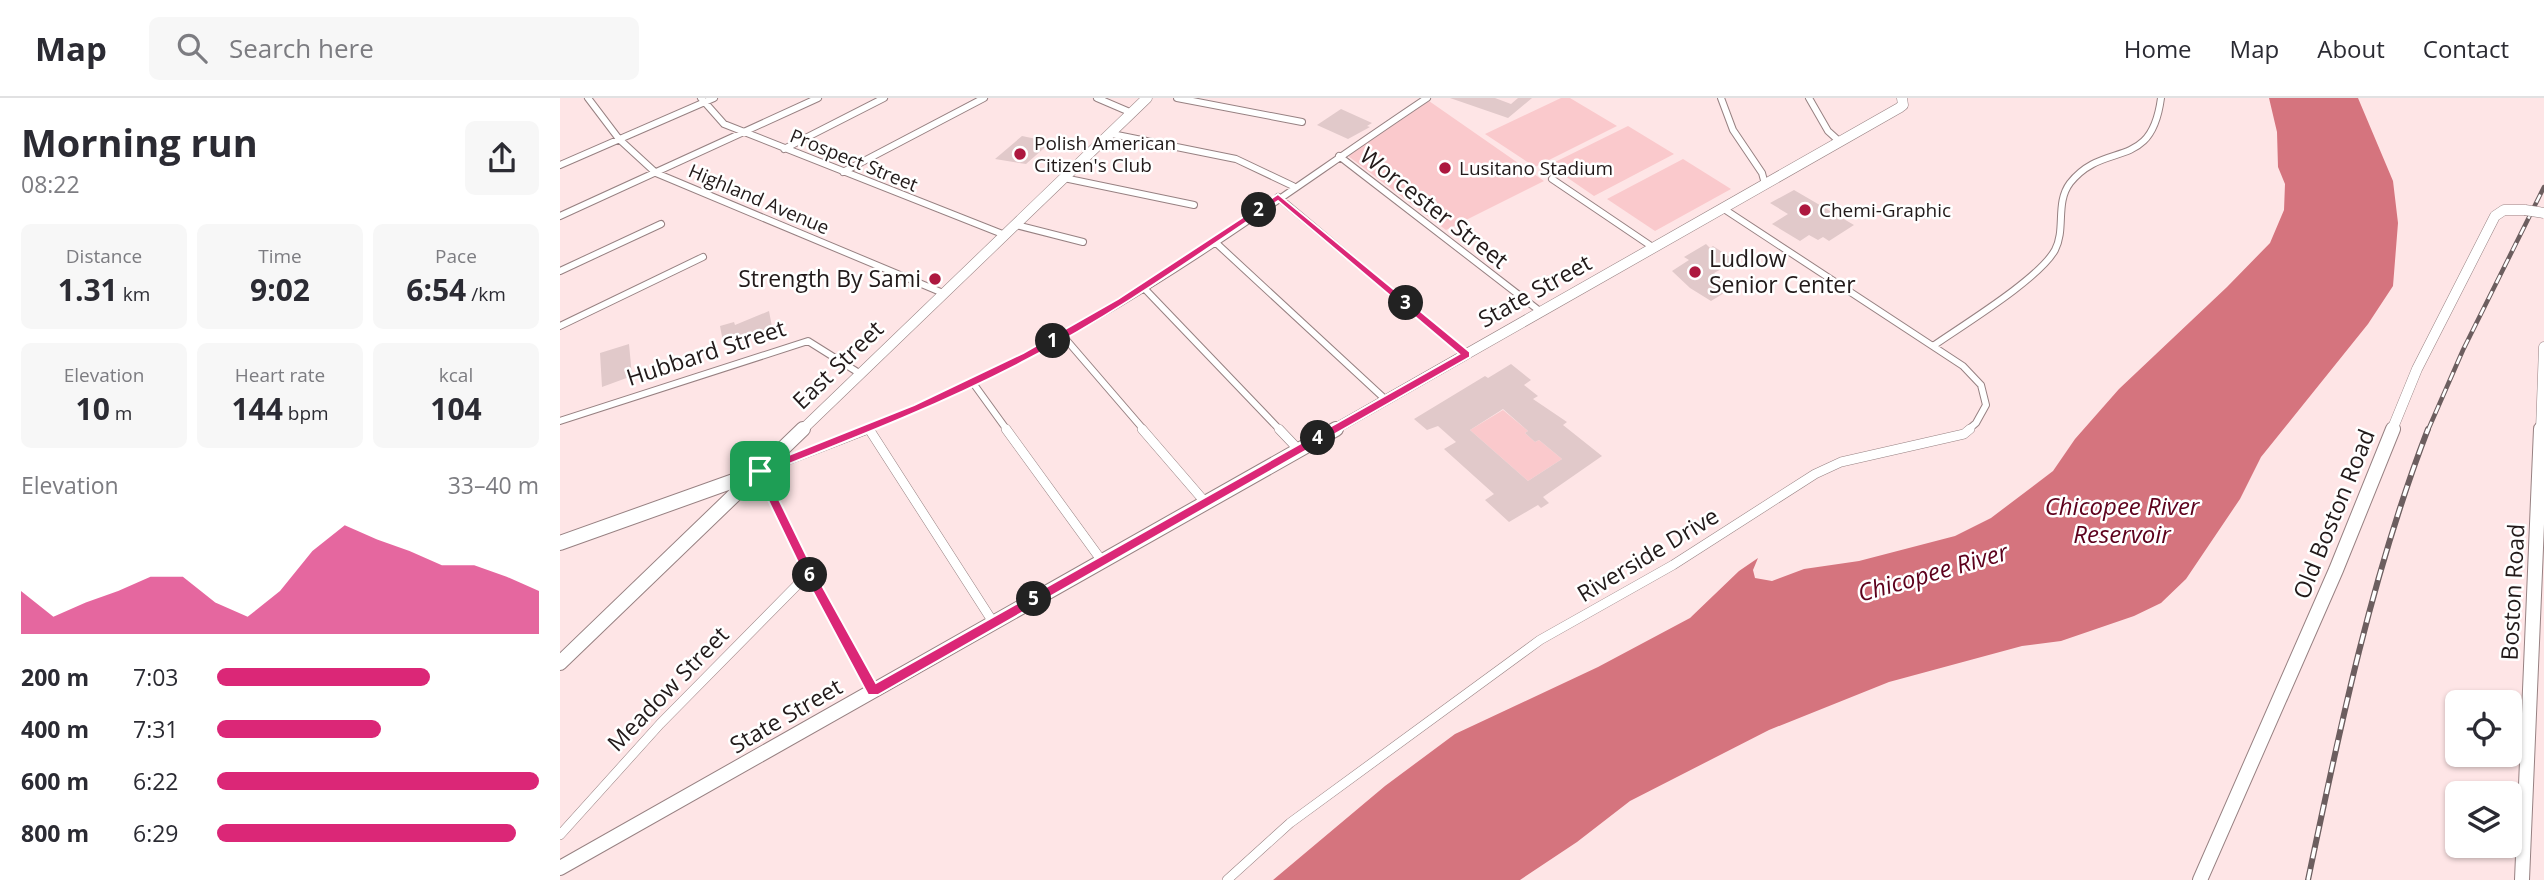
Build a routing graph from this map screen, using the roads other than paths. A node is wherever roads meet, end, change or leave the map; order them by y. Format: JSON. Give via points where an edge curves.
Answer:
{"nodes":[{"id":1,"x":588,"y":98,"type":"edge"},
{"id":2,"x":714,"y":98,"type":"edge"},
{"id":3,"x":818,"y":98,"type":"edge"},
{"id":4,"x":884,"y":98,"type":"edge"},
{"id":5,"x":984,"y":98,"type":"edge"},
{"id":6,"x":1097,"y":98,"type":"edge"},
{"id":7,"x":1147,"y":98,"type":"edge"},
{"id":8,"x":1177,"y":98,"type":"edge"},
{"id":9,"x":1427,"y":98,"type":"edge"},
{"id":10,"x":1721,"y":98,"type":"edge"},
{"id":11,"x":1810,"y":98,"type":"edge"},
{"id":12,"x":1902,"y":98,"type":"edge"},
{"id":13,"x":2161,"y":98,"type":"edge"},
{"id":14,"x":703,"y":100,"type":"edge"},
{"id":15,"x":1132,"y":113,"type":"junction"},
{"id":16,"x":1302,"y":122,"type":"dead end"},
{"id":17,"x":743,"y":133,"type":"junction"},
{"id":18,"x":1112,"y":134,"type":"junction"},
{"id":19,"x":619,"y":140,"type":"junction"},
{"id":20,"x":1839,"y":141,"type":"junction"},
{"id":21,"x":784,"y":149,"type":"junction"},
{"id":22,"x":1339,"y":156,"type":"junction"},
{"id":23,"x":560,"y":165,"type":"edge"},
{"id":24,"x":843,"y":172,"type":"junction"},
{"id":25,"x":656,"y":173,"type":"junction"},
{"id":26,"x":1064,"y":178,"type":"junction"},
{"id":27,"x":1552,"y":179,"type":"dead end"},
{"id":28,"x":1765,"y":184,"type":"junction"},
{"id":29,"x":1293,"y":186,"type":"junction"},
{"id":30,"x":1278,"y":197,"type":"junction"},
{"id":31,"x":1195,"y":205,"type":"dead end"},
{"id":32,"x":1724,"y":209,"type":"junction"},
{"id":33,"x":2544,"y":214,"type":"edge"},
{"id":34,"x":560,"y":216,"type":"edge"},
{"id":35,"x":661,"y":224,"type":"dead end"},
{"id":36,"x":1016,"y":225,"type":"junction"},
{"id":37,"x":1005,"y":235,"type":"junction"},
{"id":38,"x":1214,"y":241,"type":"junction"},
{"id":39,"x":1083,"y":242,"type":"dead end"},
{"id":40,"x":1654,"y":248,"type":"junction"},
{"id":41,"x":703,"y":257,"type":"dead end"},
{"id":42,"x":560,"y":271,"type":"edge"},
{"id":43,"x":1143,"y":287,"type":"junction"},
{"id":44,"x":943,"y":293,"type":"junction"},
{"id":45,"x":1541,"y":312,"type":"junction"},
{"id":46,"x":560,"y":326,"type":"edge"},
{"id":47,"x":1063,"y":335,"type":"junction"},
{"id":48,"x":1933,"y":346,"type":"junction"},
{"id":49,"x":2544,"y":347,"type":"edge"},
{"id":50,"x":1466,"y":355,"type":"junction"},
{"id":51,"x":859,"y":373,"type":"junction"},
{"id":52,"x":973,"y":383,"type":"junction"},
{"id":53,"x":1385,"y":400,"type":"junction"},
{"id":54,"x":560,"y":421,"type":"edge"},
{"id":55,"x":869,"y":428,"type":"junction"},
{"id":56,"x":1298,"y":449,"type":"junction"},
{"id":57,"x":760,"y":471,"type":"junction"},
{"id":58,"x":1205,"y":502,"type":"junction"},
{"id":59,"x":560,"y":543,"type":"edge"},
{"id":60,"x":1102,"y":561,"type":"junction"},
{"id":61,"x":809,"y":573,"type":"junction"},
{"id":62,"x":993,"y":622,"type":"junction"},
{"id":63,"x":560,"y":663,"type":"edge"},
{"id":64,"x":873,"y":691,"type":"junction"},
{"id":65,"x":560,"y":835,"type":"edge"},
{"id":66,"x":560,"y":868,"type":"edge"},
{"id":67,"x":1227,"y":880,"type":"edge"},
{"id":68,"x":2200,"y":880,"type":"edge"},
{"id":69,"x":2522,"y":880,"type":"edge"}],
"edges":[{"from":1,"to":19,"type":"street","name":"Highland Avenue"},
{"from":2,"to":14,"type":"street"},
{"from":3,"to":17,"type":"street"},
{"from":4,"to":21,"type":"street"},
{"from":5,"to":24,"type":"street"},
{"from":6,"to":15,"type":"street"},
{"from":7,"to":15,"type":"street","name":"East Street"},
{"from":8,"to":16,"type":"street"},
{"from":9,"to":22,"type":"street"},
{"from":10,"to":28,"type":"street","via":[[1733,130]]},
{"from":11,"to":20,"type":"street","via":[[1828,131]]},
{"from":12,"to":20,"type":"street","name":"State Street","via":[[1899,108]]},
{"from":13,"to":48,"type":"street","via":[[2160,121],[2150,138],[2085,170],[2068,187],[2059,209],[2059,238],[2049,260]]},
{"from":14,"to":17,"type":"street","name":"Prospect Street","via":[[724,124]]},
{"from":14,"to":19,"type":"street"},
{"from":15,"to":18,"type":"street","name":"East Street"},
{"from":17,"to":21,"type":"street","name":"Prospect Street"},
{"from":17,"to":25,"type":"street"},
{"from":18,"to":26,"type":"street","name":"East Street"},
{"from":18,"to":29,"type":"street","via":[[1236,159]]},
{"from":19,"to":23,"type":"street"},
{"from":19,"to":25,"type":"street","name":"Highland Avenue"},
{"from":20,"to":28,"type":"street","name":"State Street"},
{"from":21,"to":24,"type":"street","name":"Prospect Street"},
{"from":22,"to":29,"type":"street"},
{"from":22,"to":45,"type":"street","name":"Worcester Street"},
{"from":24,"to":37,"type":"street","name":"Prospect Street"},
{"from":25,"to":34,"type":"street"},
{"from":25,"to":44,"type":"street","name":"Highland Avenue"},
{"from":26,"to":31,"type":"street"},
{"from":26,"to":36,"type":"street","name":"East Street"},
{"from":27,"to":40,"type":"street"},
{"from":28,"to":32,"type":"street","name":"State Street"},
{"from":29,"to":30,"type":"street"},
{"from":30,"to":38,"type":"street"},
{"from":30,"to":50,"type":"street"},
{"from":32,"to":40,"type":"street","name":"State Street"},
{"from":32,"to":48,"type":"street","name":"Riverside Drive"},
{"from":33,"to":68,"type":"street","name":"Old Boston Road","bridge":true,"via":[[2504,210],[2495,216],[2445,310]]},
{"from":35,"to":42,"type":"street"},
{"from":36,"to":37,"type":"street","name":"East Street"},
{"from":36,"to":39,"type":"street"},
{"from":37,"to":44,"type":"street","name":"East Street"},
{"from":38,"to":43,"type":"street"},
{"from":38,"to":53,"type":"street"},
{"from":40,"to":45,"type":"street","name":"State Street"},
{"from":41,"to":46,"type":"street"},
{"from":43,"to":47,"type":"street"},
{"from":43,"to":56,"type":"street"},
{"from":44,"to":51,"type":"street","name":"East Street"},
{"from":45,"to":50,"type":"street","name":"State Street"},
{"from":47,"to":52,"type":"street"},
{"from":47,"to":58,"type":"street"},
{"from":48,"to":67,"type":"street","name":"Riverside Drive","via":[[1981,385],[1986,405],[1964,433],[1824,470],[1673,565],[1540,640],[1290,822]]},
{"from":49,"to":69,"type":"street","name":"Boston Road"},
{"from":50,"to":53,"type":"street","name":"State Street"},
{"from":51,"to":54,"type":"street","name":"Hubbard Street","via":[[808,341]]},
{"from":51,"to":57,"type":"street","name":"East Street"},
{"from":52,"to":55,"type":"street"},
{"from":52,"to":60,"type":"street"},
{"from":53,"to":56,"type":"street","name":"State Street"},
{"from":55,"to":57,"type":"street"},
{"from":55,"to":62,"type":"street"},
{"from":56,"to":58,"type":"street","name":"State Street"},
{"from":57,"to":59,"type":"street"},
{"from":57,"to":61,"type":"street"},
{"from":57,"to":63,"type":"street","name":"East Street"},
{"from":58,"to":60,"type":"street","name":"State Street"},
{"from":60,"to":62,"type":"street","name":"State Street"},
{"from":61,"to":64,"type":"street"},
{"from":61,"to":65,"type":"street","name":"Meadow Street","via":[[660,724]]},
{"from":62,"to":64,"type":"street","name":"State Street"},
{"from":64,"to":66,"type":"street","name":"State Street"}]}
